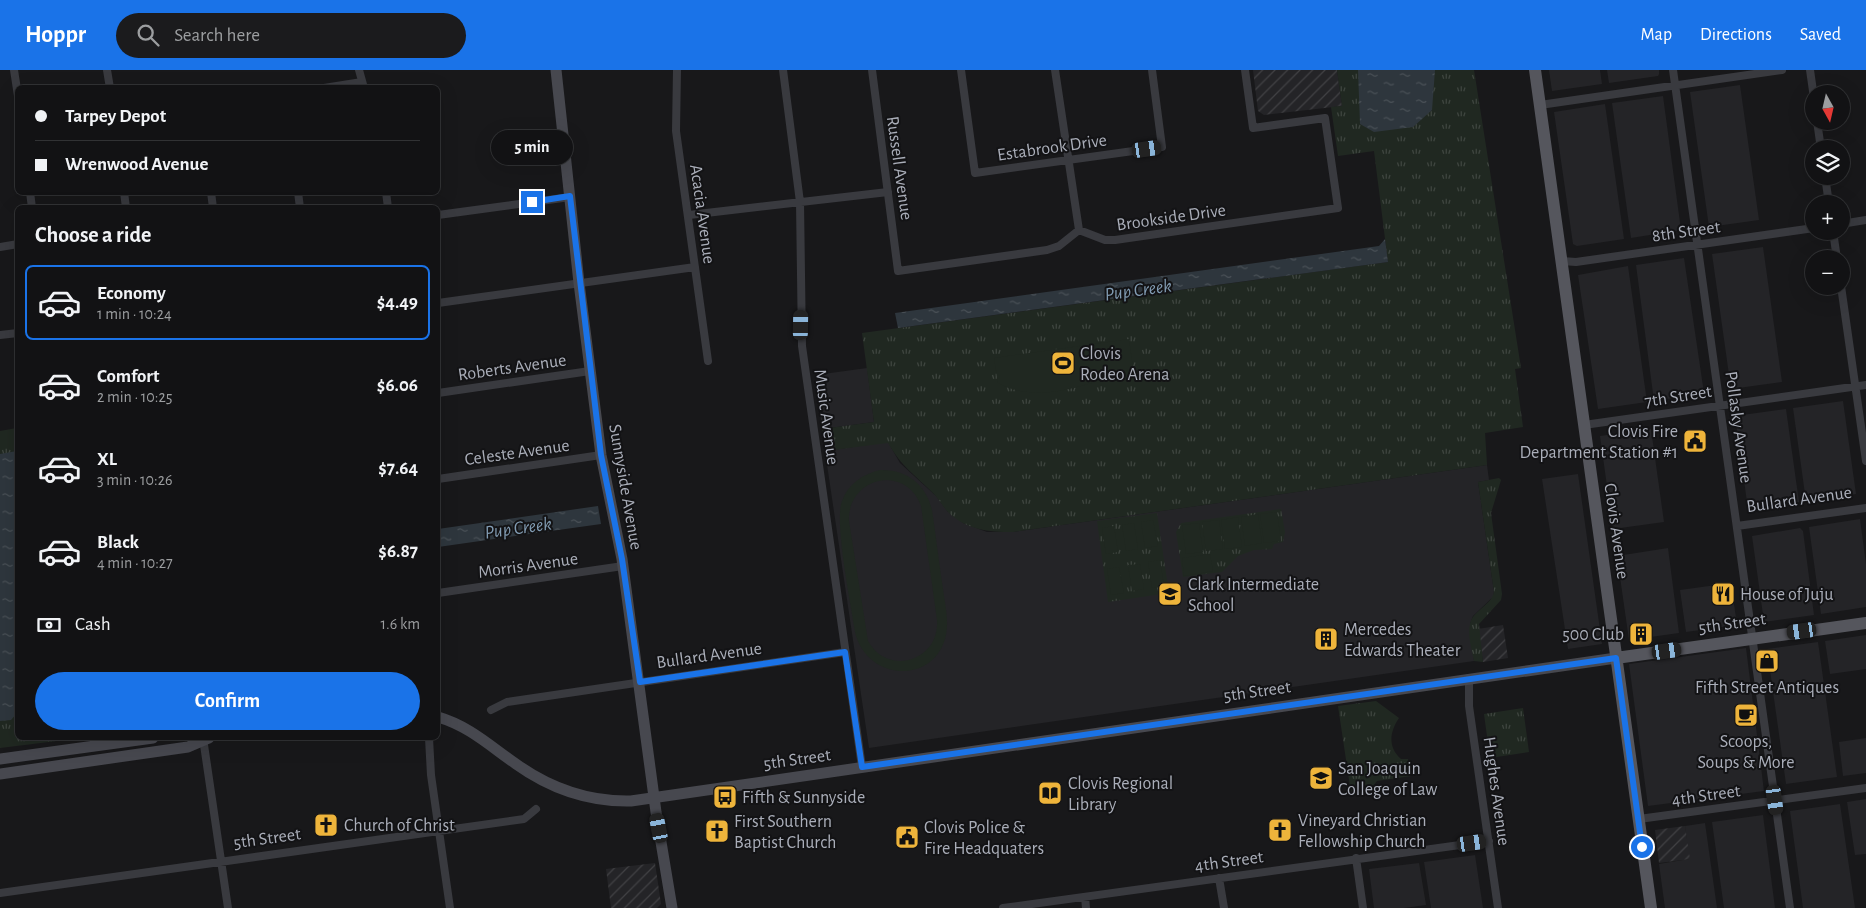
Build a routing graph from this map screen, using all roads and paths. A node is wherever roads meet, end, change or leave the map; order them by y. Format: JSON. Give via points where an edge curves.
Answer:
{"nodes":[{"id":1,"x":14,"y":70,"type":"edge"},
{"id":2,"x":108,"y":70,"type":"edge"},
{"id":3,"x":359,"y":70,"type":"edge"},
{"id":4,"x":556,"y":70,"type":"edge"},
{"id":5,"x":677,"y":70,"type":"edge"},
{"id":6,"x":782,"y":70,"type":"edge"},
{"id":7,"x":872,"y":70,"type":"edge"},
{"id":8,"x":961,"y":70,"type":"edge"},
{"id":9,"x":1056,"y":70,"type":"edge"},
{"id":10,"x":1152,"y":70,"type":"edge"},
{"id":11,"x":1245,"y":70,"type":"edge"},
{"id":12,"x":1535,"y":70,"type":"edge"},
{"id":13,"x":1673,"y":70,"type":"edge"},
{"id":14,"x":1782,"y":70,"type":"edge"},
{"id":15,"x":1810,"y":70,"type":"edge"},
{"id":16,"x":16,"y":85,"type":"edge"},
{"id":17,"x":110,"y":85,"type":"edge"},
{"id":18,"x":363,"y":85,"type":"edge"},
{"id":19,"x":1675,"y":85,"type":"junction"},
{"id":20,"x":1812,"y":85,"type":"edge"},
{"id":21,"x":1540,"y":105,"type":"junction"},
{"id":22,"x":1068,"y":160,"type":"junction"},
{"id":23,"x":888,"y":192,"type":"junction"},
{"id":24,"x":570,"y":196,"type":"junction"},
{"id":25,"x":800,"y":202,"type":"junction"},
{"id":26,"x":440,"y":215,"type":"edge"},
{"id":27,"x":689,"y":215,"type":"junction"},
{"id":28,"x":1866,"y":220,"type":"edge"},
{"id":29,"x":1850,"y":223,"type":"edge"},
{"id":30,"x":1805,"y":229,"type":"edge"},
{"id":31,"x":1079,"y":230,"type":"junction"},
{"id":32,"x":15,"y":244,"type":"edge"},
{"id":33,"x":1698,"y":244,"type":"junction"},
{"id":34,"x":0,"y":247,"type":"edge"},
{"id":35,"x":1562,"y":261,"type":"junction"},
{"id":36,"x":695,"y":267,"type":"junction"},
{"id":37,"x":579,"y":283,"type":"junction"},
{"id":38,"x":1842,"y":295,"type":"edge"},
{"id":39,"x":440,"y":303,"type":"edge"},
{"id":40,"x":15,"y":333,"type":"edge"},
{"id":41,"x":0,"y":335,"type":"edge"},
{"id":42,"x":708,"y":361,"type":"dead end"},
{"id":43,"x":590,"y":371,"type":"junction"},
{"id":44,"x":1866,"y":385,"type":"edge"},
{"id":45,"x":1856,"y":386,"type":"junction"},
{"id":46,"x":440,"y":393,"type":"edge"},
{"id":47,"x":1720,"y":405,"type":"junction"},
{"id":48,"x":1584,"y":426,"type":"junction"},
{"id":49,"x":601,"y":455,"type":"junction"},
{"id":50,"x":1866,"y":461,"type":"edge"},
{"id":51,"x":440,"y":479,"type":"edge"},
{"id":52,"x":1866,"y":508,"type":"edge"},
{"id":53,"x":1737,"y":526,"type":"junction"},
{"id":54,"x":623,"y":566,"type":"junction"},
{"id":55,"x":440,"y":593,"type":"edge"},
{"id":56,"x":1866,"y":623,"type":"edge"},
{"id":57,"x":1752,"y":638,"type":"junction"},
{"id":58,"x":845,"y":652,"type":"junction"},
{"id":59,"x":1616,"y":658,"type":"junction"},
{"id":60,"x":1469,"y":678,"type":"junction"},
{"id":61,"x":640,"y":682,"type":"junction"},
{"id":62,"x":491,"y":710,"type":"dead end"},
{"id":63,"x":440,"y":718,"type":"edge"},
{"id":64,"x":138,"y":740,"type":"edge"},
{"id":65,"x":199,"y":740,"type":"edge"},
{"id":66,"x":202,"y":740,"type":"edge"},
{"id":67,"x":429,"y":740,"type":"edge"},
{"id":68,"x":0,"y":759,"type":"edge"},
{"id":69,"x":862,"y":767,"type":"junction"},
{"id":70,"x":0,"y":774,"type":"edge"},
{"id":71,"x":1866,"y":788,"type":"edge"},
{"id":72,"x":654,"y":798,"type":"junction"},
{"id":73,"x":1775,"y":800,"type":"junction"},
{"id":74,"x":536,"y":809,"type":"dead end"},
{"id":75,"x":1639,"y":819,"type":"junction"},
{"id":76,"x":440,"y":831,"type":"junction"},
{"id":77,"x":1489,"y":841,"type":"junction"},
{"id":78,"x":1356,"y":858,"type":"junction"},
{"id":79,"x":221,"y":862,"type":"junction"},
{"id":80,"x":1219,"y":878,"type":"junction"},
{"id":81,"x":0,"y":893,"type":"edge"},
{"id":82,"x":1085,"y":897,"type":"junction"},
{"id":83,"x":228,"y":908,"type":"edge"},
{"id":84,"x":450,"y":908,"type":"edge"},
{"id":85,"x":672,"y":908,"type":"edge"},
{"id":86,"x":1003,"y":908,"type":"edge"},
{"id":87,"x":1086,"y":908,"type":"edge"},
{"id":88,"x":1224,"y":908,"type":"edge"},
{"id":89,"x":1363,"y":908,"type":"edge"},
{"id":90,"x":1498,"y":908,"type":"edge"},
{"id":91,"x":1651,"y":908,"type":"edge"},
{"id":92,"x":1790,"y":908,"type":"edge"}],
"edges":[{"from":1,"to":16,"type":"street"},
{"from":2,"to":17,"type":"street"},
{"from":3,"to":18,"type":"street"},
{"from":4,"to":24,"type":"main road","name":"Sunnyside Avenue"},
{"from":5,"to":27,"type":"street","name":"Acacia Avenue","via":[[676,130]]},
{"from":6,"to":25,"type":"street","name":"Music Avenue"},
{"from":7,"to":23,"type":"street","name":"Russell Avenue"},
{"from":8,"to":22,"type":"street","name":"Estabrook Drive","via":[[975,173]]},
{"from":9,"to":22,"type":"street"},
{"from":10,"to":22,"type":"street","name":"Estabrook Drive","via":[[1162,147]]},
{"from":11,"to":31,"type":"street","name":"Brookside Drive","via":[[1253,128],[1325,118],[1338,208],[1115,240],[1105,240]]},
{"from":12,"to":21,"type":"main road","name":"Clovis Avenue"},
{"from":13,"to":19,"type":"street","name":"Pollasky Avenue"},
{"from":14,"to":19,"type":"street"},
{"from":15,"to":20,"type":"street"},
{"from":19,"to":21,"type":"street"},
{"from":19,"to":33,"type":"street","name":"Pollasky Avenue"},
{"from":21,"to":35,"type":"main road","name":"Clovis Avenue"},
{"from":22,"to":31,"type":"street"},
{"from":23,"to":25,"type":"street"},
{"from":23,"to":31,"type":"street","name":"Russell Avenue","via":[[898,271],[1047,250],[1059,246]]},
{"from":24,"to":26,"type":"street"},
{"from":24,"to":37,"type":"main road","name":"Sunnyside Avenue"},
{"from":25,"to":27,"type":"street"},
{"from":25,"to":58,"type":"street","name":"Music Avenue","via":[[802,346]]},
{"from":27,"to":36,"type":"street","name":"Acacia Avenue"},
{"from":28,"to":29,"type":"street"},
{"from":30,"to":33,"type":"street","name":"8th Street"},
{"from":32,"to":34,"type":"street"},
{"from":33,"to":35,"type":"street","name":"8th Street","via":[[1576,262]]},
{"from":33,"to":47,"type":"street","name":"Pollasky Avenue"},
{"from":35,"to":48,"type":"main road","name":"Clovis Avenue"},
{"from":36,"to":37,"type":"street"},
{"from":36,"to":42,"type":"street","name":"Acacia Avenue"},
{"from":37,"to":39,"type":"street"},
{"from":37,"to":43,"type":"main road","name":"Sunnyside Avenue"},
{"from":38,"to":45,"type":"street"},
{"from":40,"to":41,"type":"street"},
{"from":43,"to":46,"type":"street","name":"Roberts Avenue"},
{"from":43,"to":49,"type":"main road","name":"Sunnyside Avenue"},
{"from":44,"to":45,"type":"street","name":"7th Street"},
{"from":45,"to":47,"type":"street","name":"7th Street"},
{"from":45,"to":50,"type":"street"},
{"from":47,"to":48,"type":"street","name":"7th Street"},
{"from":47,"to":53,"type":"street","name":"Pollasky Avenue"},
{"from":48,"to":59,"type":"main road","name":"Clovis Avenue"},
{"from":49,"to":51,"type":"street","name":"Celeste Avenue"},
{"from":49,"to":54,"type":"main road","name":"Sunnyside Avenue"},
{"from":52,"to":53,"type":"street","name":"Bullard Avenue"},
{"from":53,"to":57,"type":"street","name":"Pollasky Avenue"},
{"from":54,"to":55,"type":"street","name":"Morris Avenue"},
{"from":54,"to":61,"type":"main road","name":"Sunnyside Avenue"},
{"from":56,"to":57,"type":"main road","name":"5th Street"},
{"from":57,"to":59,"type":"main road","name":"5th Street"},
{"from":57,"to":73,"type":"street","name":"Pollasky Avenue"},
{"from":58,"to":61,"type":"street","name":"Bullard Avenue"},
{"from":58,"to":69,"type":"street","name":"Music Avenue"},
{"from":59,"to":60,"type":"main road","name":"5th Street"},
{"from":59,"to":75,"type":"main road","name":"Clovis Avenue"},
{"from":60,"to":69,"type":"main road","name":"5th Street"},
{"from":60,"to":77,"type":"street","name":"Hughes Avenue","via":[[1469,706]]},
{"from":61,"to":62,"type":"street","name":"Bullard Avenue","via":[[506,702]]},
{"from":61,"to":72,"type":"main road","name":"Sunnyside Avenue"},
{"from":63,"to":72,"type":"main road","via":[[471,731],[525,771],[572,794],[613,801]]},
{"from":64,"to":68,"type":"main road"},
{"from":65,"to":70,"type":"main road","via":[[188,747]]},
{"from":66,"to":79,"type":"street"},
{"from":67,"to":76,"type":"street"},
{"from":69,"to":72,"type":"main road","name":"5th Street"},
{"from":71,"to":73,"type":"street","name":"4th Street"},
{"from":72,"to":85,"type":"main road","name":"Sunnyside Avenue"},
{"from":73,"to":75,"type":"street","name":"4th Street"},
{"from":73,"to":92,"type":"street","name":"Pollasky Avenue"},
{"from":74,"to":76,"type":"street","name":"5th Street","via":[[524,819]]},
{"from":75,"to":91,"type":"main road","name":"Clovis Avenue"},
{"from":76,"to":79,"type":"street","name":"5th Street"},
{"from":76,"to":84,"type":"street"},
{"from":77,"to":78,"type":"street","name":"4th Street"},
{"from":77,"to":90,"type":"street","name":"Hughes Avenue"},
{"from":78,"to":80,"type":"street","name":"4th Street"},
{"from":78,"to":89,"type":"street"},
{"from":79,"to":81,"type":"street","name":"5th Street"},
{"from":79,"to":83,"type":"street"},
{"from":80,"to":82,"type":"street","name":"4th Street"},
{"from":80,"to":88,"type":"street"},
{"from":82,"to":86,"type":"street","name":"4th Street"},
{"from":82,"to":87,"type":"street"}]}
